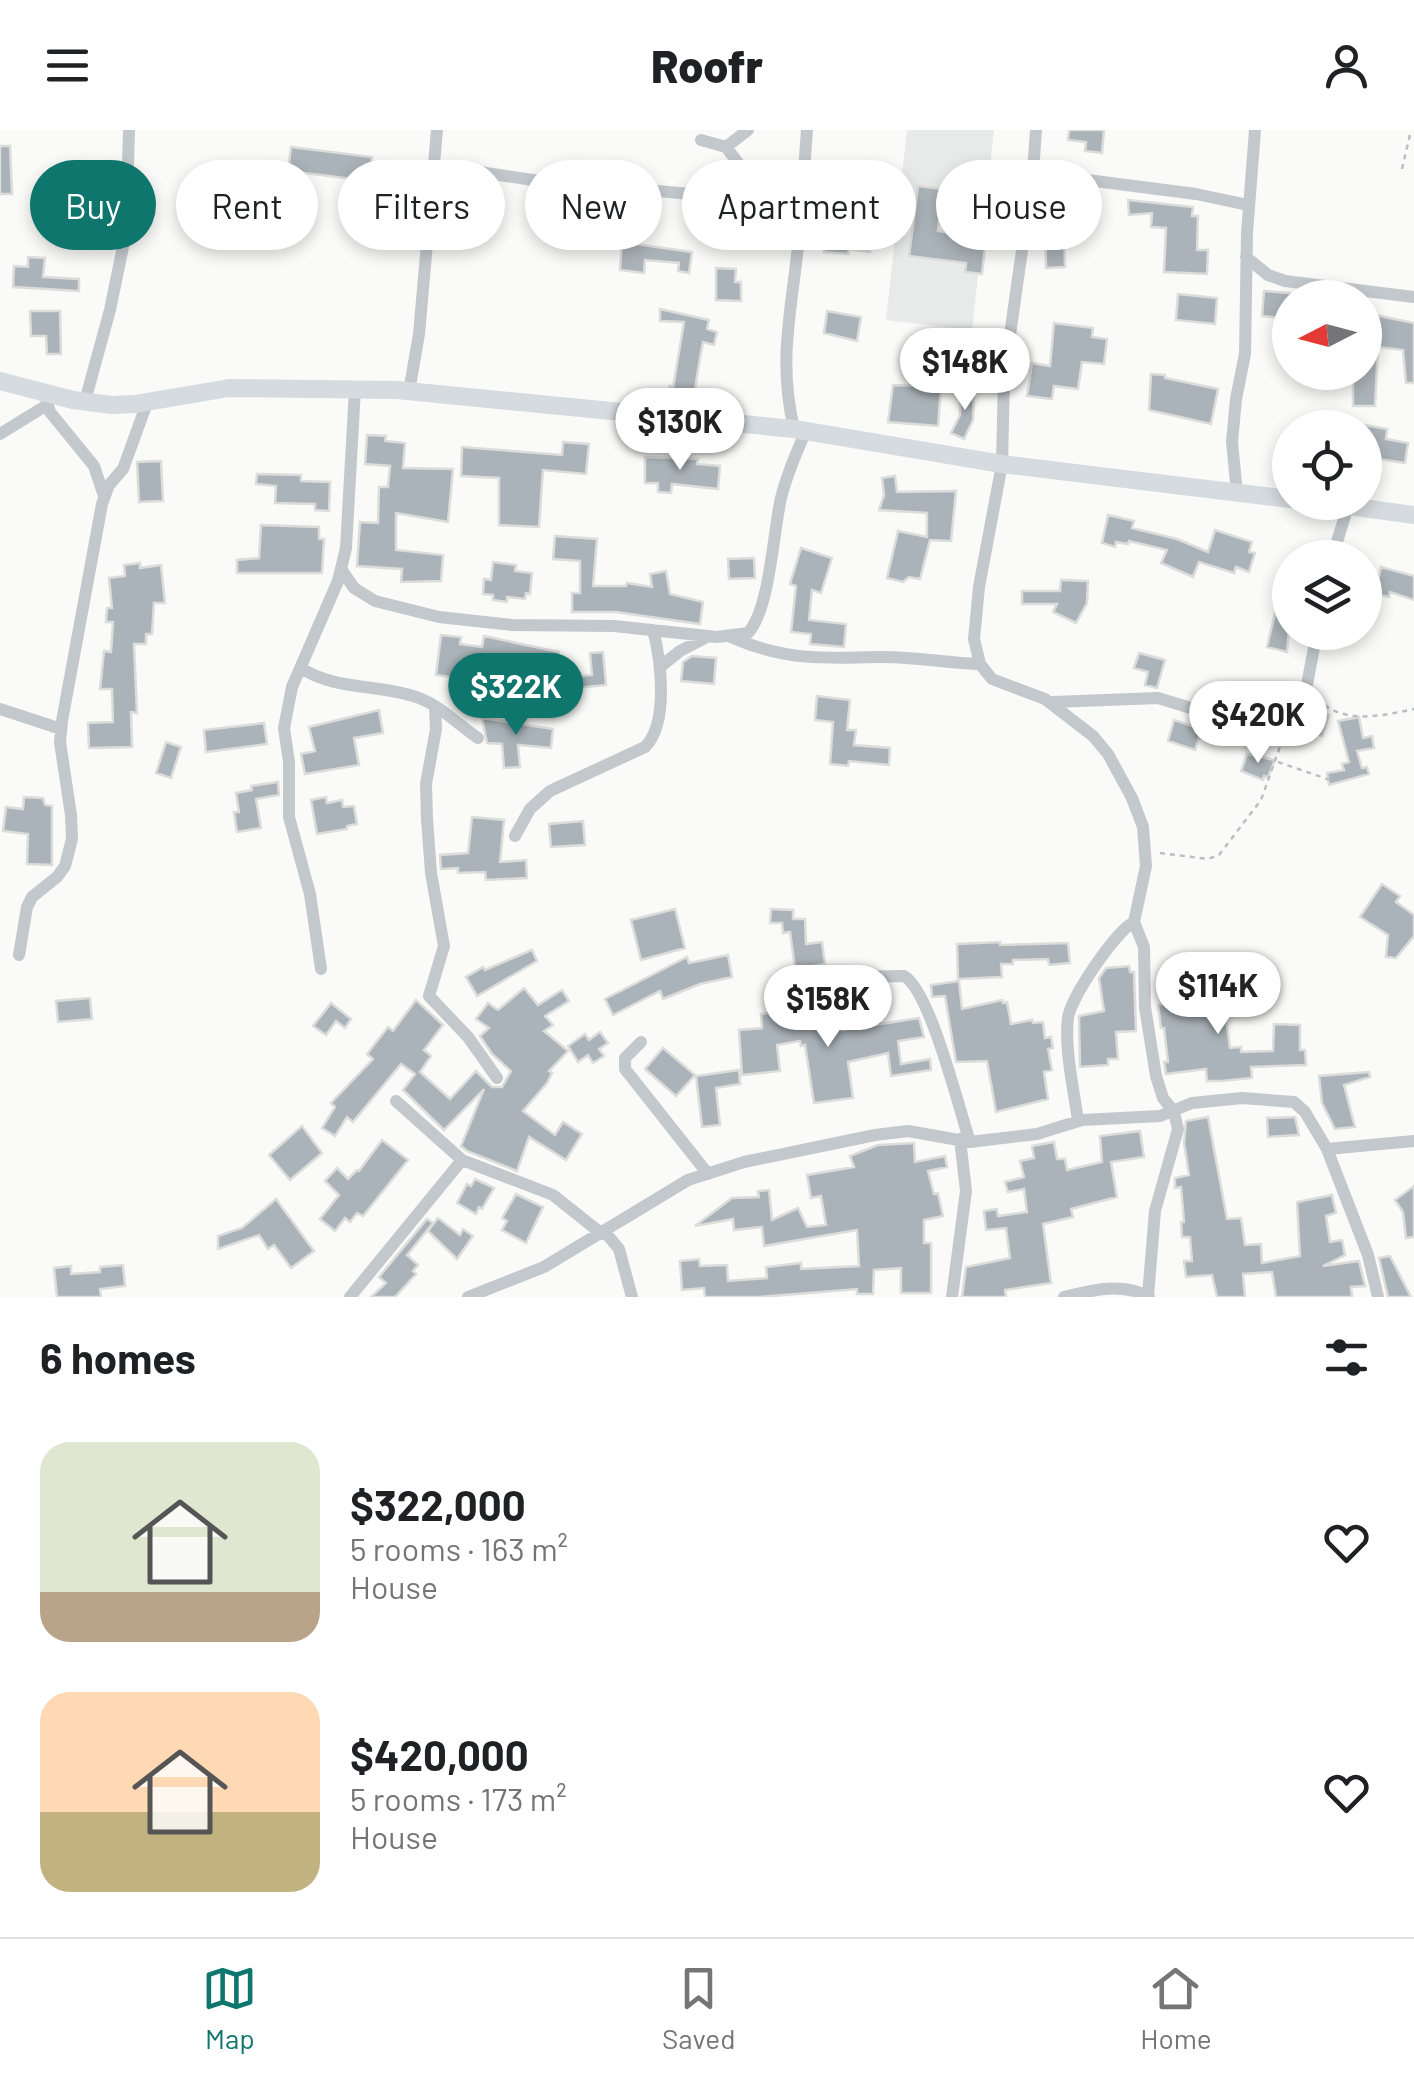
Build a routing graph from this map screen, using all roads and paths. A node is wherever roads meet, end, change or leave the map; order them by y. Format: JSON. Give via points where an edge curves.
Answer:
{"nodes":[{"id":1,"x":129,"y":130,"type":"edge"},
{"id":2,"x":436,"y":130,"type":"edge"},
{"id":3,"x":748,"y":130,"type":"edge"},
{"id":4,"x":807,"y":130,"type":"edge"},
{"id":5,"x":1036,"y":130,"type":"edge"},
{"id":6,"x":1255,"y":130,"type":"edge"},
{"id":7,"x":1411,"y":130,"type":"edge"},
{"id":8,"x":701,"y":140,"type":"dead end"},
{"id":9,"x":726,"y":147,"type":"junction"},
{"id":10,"x":434,"y":154,"type":"junction"},
{"id":11,"x":434,"y":160,"type":"edge"},
{"id":12,"x":443,"y":160,"type":"edge"},
{"id":13,"x":736,"y":160,"type":"edge"},
{"id":14,"x":805,"y":160,"type":"edge"},
{"id":15,"x":1034,"y":160,"type":"edge"},
{"id":16,"x":1402,"y":169,"type":"dead end"},
{"id":17,"x":505,"y":176,"type":"edge"},
{"id":18,"x":1102,"y":182,"type":"edge"},
{"id":19,"x":682,"y":193,"type":"edge"},
{"id":20,"x":1248,"y":205,"type":"junction"},
{"id":21,"x":427,"y":250,"type":"edge"},
{"id":22,"x":796,"y":250,"type":"edge"},
{"id":23,"x":1022,"y":250,"type":"edge"},
{"id":24,"x":1246,"y":257,"type":"junction"},
{"id":25,"x":1414,"y":297,"type":"edge"},
{"id":26,"x":0,"y":381,"type":"edge"},
{"id":27,"x":355,"y":390,"type":"junction"},
{"id":28,"x":409,"y":392,"type":"junction"},
{"id":29,"x":45,"y":399,"type":"junction"},
{"id":30,"x":85,"y":402,"type":"junction"},
{"id":31,"x":147,"y":402,"type":"junction"},
{"id":32,"x":800,"y":430,"type":"junction"},
{"id":33,"x":0,"y":434,"type":"edge"},
{"id":34,"x":1002,"y":464,"type":"junction"},
{"id":35,"x":1237,"y":492,"type":"junction"},
{"id":36,"x":1272,"y":497,"type":"edge"},
{"id":37,"x":104,"y":498,"type":"junction"},
{"id":38,"x":1382,"y":511,"type":"edge"},
{"id":39,"x":1414,"y":516,"type":"edge"},
{"id":40,"x":341,"y":568,"type":"junction"},
{"id":41,"x":653,"y":630,"type":"junction"},
{"id":42,"x":709,"y":636,"type":"junction"},
{"id":43,"x":729,"y":636,"type":"junction"},
{"id":44,"x":1314,"y":650,"type":"edge"},
{"id":45,"x":980,"y":664,"type":"junction"},
{"id":46,"x":660,"y":667,"type":"junction"},
{"id":47,"x":301,"y":668,"type":"junction"},
{"id":48,"x":1308,"y":687,"type":"junction"},
{"id":49,"x":1050,"y":702,"type":"junction"},
{"id":50,"x":436,"y":706,"type":"junction"},
{"id":51,"x":0,"y":709,"type":"edge"},
{"id":52,"x":1414,"y":709,"type":"edge"},
{"id":53,"x":1292,"y":712,"type":"junction"},
{"id":54,"x":61,"y":729,"type":"junction"},
{"id":55,"x":478,"y":738,"type":"dead end"},
{"id":56,"x":1276,"y":762,"type":"junction"},
{"id":57,"x":1333,"y":781,"type":"dead end"},
{"id":58,"x":514,"y":836,"type":"dead end"},
{"id":59,"x":1146,"y":852,"type":"junction"},
{"id":60,"x":1134,"y":922,"type":"junction"},
{"id":61,"x":18,"y":955,"type":"dead end"},
{"id":62,"x":321,"y":969,"type":"dead end"},
{"id":63,"x":846,"y":977,"type":"dead end"},
{"id":64,"x":641,"y":1042,"type":"dead end"},
{"id":65,"x":497,"y":1078,"type":"dead end"},
{"id":66,"x":396,"y":1102,"type":"dead end"},
{"id":67,"x":1174,"y":1112,"type":"junction"},
{"id":68,"x":1078,"y":1121,"type":"junction"},
{"id":69,"x":965,"y":1140,"type":"junction"},
{"id":70,"x":1414,"y":1141,"type":"edge"},
{"id":71,"x":1327,"y":1149,"type":"junction"},
{"id":72,"x":462,"y":1160,"type":"junction"},
{"id":73,"x":708,"y":1174,"type":"junction"},
{"id":74,"x":604,"y":1233,"type":"junction"},
{"id":75,"x":1148,"y":1296,"type":"edge"},
{"id":76,"x":350,"y":1297,"type":"edge"},
{"id":77,"x":468,"y":1297,"type":"edge"},
{"id":78,"x":632,"y":1297,"type":"edge"},
{"id":79,"x":952,"y":1297,"type":"edge"},
{"id":80,"x":1064,"y":1297,"type":"edge"},
{"id":81,"x":1378,"y":1297,"type":"edge"}],
"edges":[{"from":1,"to":30,"type":"street","via":[[123,248]]},
{"from":2,"to":10,"type":"street"},
{"from":3,"to":9,"type":"street"},
{"from":4,"to":14,"type":"street"},
{"from":5,"to":15,"type":"street"},
{"from":6,"to":20,"type":"street"},
{"from":7,"to":16,"type":"path"},
{"from":8,"to":9,"type":"street"},
{"from":9,"to":13,"type":"street"},
{"from":10,"to":11,"type":"street"},
{"from":10,"to":12,"type":"street"},
{"from":17,"to":19,"type":"street"},
{"from":18,"to":20,"type":"street"},
{"from":20,"to":24,"type":"street"},
{"from":21,"to":28,"type":"street"},
{"from":22,"to":32,"type":"street","via":[[785,389]]},
{"from":23,"to":34,"type":"street","via":[[1004,377]]},
{"from":24,"to":25,"type":"street","via":[[1285,281]]},
{"from":24,"to":35,"type":"street","via":[[1246,354],[1232,442]]},
{"from":26,"to":29,"type":"street"},
{"from":27,"to":28,"type":"street"},
{"from":27,"to":31,"type":"street","via":[[229,388]]},
{"from":27,"to":40,"type":"street"},
{"from":28,"to":32,"type":"street"},
{"from":29,"to":30,"type":"street"},
{"from":29,"to":33,"type":"street"},
{"from":29,"to":37,"type":"street","via":[[94,466]]},
{"from":30,"to":31,"type":"street"},
{"from":31,"to":37,"type":"street","via":[[123,469]]},
{"from":32,"to":34,"type":"street"},
{"from":32,"to":43,"type":"street","via":[[757,623],[748,634]]},
{"from":34,"to":35,"type":"street"},
{"from":34,"to":45,"type":"street","via":[[974,629]]},
{"from":35,"to":36,"type":"street"},
{"from":37,"to":54,"type":"street"},
{"from":38,"to":39,"type":"street"},
{"from":40,"to":41,"type":"street","via":[[354,588],[375,601],[439,617]]},
{"from":40,"to":47,"type":"street"},
{"from":41,"to":42,"type":"street"},
{"from":41,"to":46,"type":"street"},
{"from":42,"to":43,"type":"street"},
{"from":42,"to":46,"type":"street"},
{"from":43,"to":45,"type":"street","via":[[755,648],[810,657]]},
{"from":44,"to":48,"type":"street"},
{"from":45,"to":49,"type":"street","via":[[992,679]]},
{"from":46,"to":58,"type":"street","via":[[654,738],[550,791]]},
{"from":47,"to":50,"type":"street","via":[[315,678],[393,690]]},
{"from":47,"to":62,"type":"street","via":[[284,728],[289,817]]},
{"from":48,"to":52,"type":"path","via":[[1336,714]]},
{"from":48,"to":53,"type":"street"},
{"from":49,"to":53,"type":"street","via":[[1158,698],[1251,718]]},
{"from":49,"to":59,"type":"street","via":[[1108,754],[1138,814]]},
{"from":50,"to":55,"type":"street"},
{"from":50,"to":65,"type":"street","via":[[426,819],[444,946],[429,996]]},
{"from":51,"to":54,"type":"street"},
{"from":53,"to":56,"type":"path"},
{"from":54,"to":61,"type":"street","via":[[72,839],[57,878],[32,896]]},
{"from":56,"to":57,"type":"path"},
{"from":56,"to":59,"type":"path","via":[[1254,812],[1219,855]]},
{"from":59,"to":60,"type":"street"},
{"from":60,"to":67,"type":"street","via":[[1144,947],[1156,1076]]},
{"from":60,"to":68,"type":"street","via":[[1104,952],[1070,1011]]},
{"from":63,"to":69,"type":"street","via":[[912,980],[931,1019]]},
{"from":64,"to":73,"type":"street","via":[[624,1058],[625,1069]]},
{"from":66,"to":72,"type":"street"},
{"from":67,"to":68,"type":"street"},
{"from":67,"to":71,"type":"street","via":[[1242,1098],[1294,1102]]},
{"from":67,"to":75,"type":"street","via":[[1178,1129],[1155,1211]]},
{"from":68,"to":69,"type":"street","via":[[1037,1134]]},
{"from":69,"to":73,"type":"street","via":[[908,1131],[876,1134]]},
{"from":69,"to":79,"type":"street","via":[[966,1192]]},
{"from":70,"to":71,"type":"street"},
{"from":71,"to":81,"type":"street"},
{"from":72,"to":74,"type":"street","via":[[553,1195]]},
{"from":72,"to":76,"type":"street"},
{"from":73,"to":74,"type":"street","via":[[639,1207]]},
{"from":74,"to":77,"type":"street","via":[[544,1267]]},
{"from":74,"to":78,"type":"street","via":[[619,1249]]},
{"from":75,"to":80,"type":"street","via":[[1113,1288]]}]}
